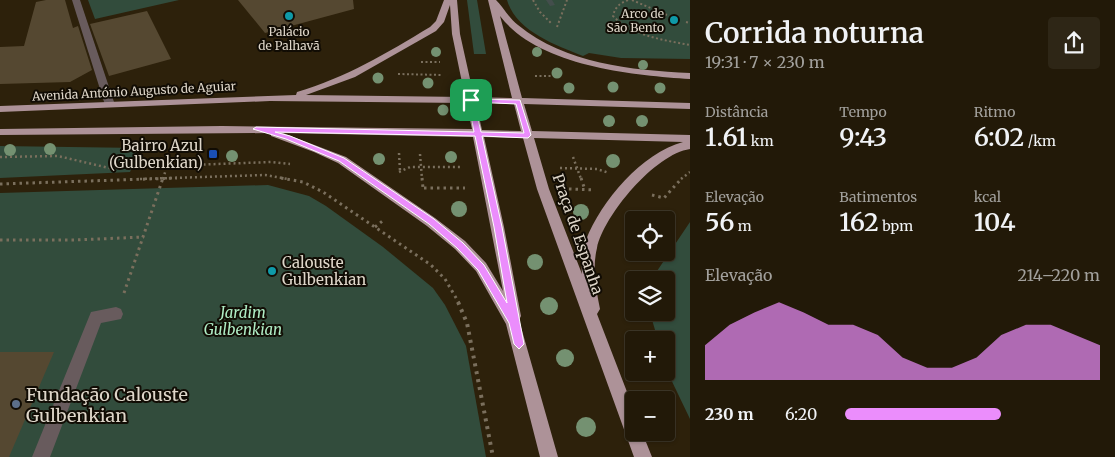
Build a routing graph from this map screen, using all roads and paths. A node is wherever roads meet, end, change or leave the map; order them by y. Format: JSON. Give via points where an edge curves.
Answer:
{"nodes":[{"id":1,"x":76,"y":0,"type":"edge"},
{"id":2,"x":448,"y":0,"type":"edge"},
{"id":3,"x":453,"y":0,"type":"edge"},
{"id":4,"x":493,"y":0,"type":"edge"},
{"id":5,"x":533,"y":0,"type":"edge"},
{"id":6,"x":567,"y":0,"type":"edge"},
{"id":7,"x":628,"y":0,"type":"edge"},
{"id":8,"x":632,"y":0,"type":"edge"},
{"id":9,"x":667,"y":15,"type":"dead end"},
{"id":10,"x":686,"y":22,"type":"dead end"},
{"id":11,"x":690,"y":23,"type":"edge"},
{"id":12,"x":556,"y":28,"type":"junction"},
{"id":13,"x":564,"y":32,"type":"dead end"},
{"id":14,"x":690,"y":45,"type":"edge"},
{"id":15,"x":690,"y":76,"type":"edge"},
{"id":16,"x":270,"y":98,"type":"junction"},
{"id":17,"x":471,"y":100,"type":"junction"},
{"id":18,"x":518,"y":102,"type":"junction"},
{"id":19,"x":110,"y":105,"type":"junction"},
{"id":20,"x":690,"y":106,"type":"edge"},
{"id":21,"x":0,"y":109,"type":"edge"},
{"id":22,"x":256,"y":129,"type":"junction"},
{"id":23,"x":0,"y":132,"type":"edge"},
{"id":24,"x":478,"y":134,"type":"junction"},
{"id":25,"x":528,"y":135,"type":"junction"},
{"id":26,"x":690,"y":139,"type":"edge"},
{"id":27,"x":690,"y":145,"type":"edge"},
{"id":28,"x":0,"y":157,"type":"edge"},
{"id":29,"x":167,"y":166,"type":"junction"},
{"id":30,"x":299,"y":166,"type":"dead end"},
{"id":31,"x":400,"y":172,"type":"dead end"},
{"id":32,"x":163,"y":178,"type":"junction"},
{"id":33,"x":0,"y":184,"type":"edge"},
{"id":34,"x":380,"y":186,"type":"junction"},
{"id":35,"x":144,"y":237,"type":"junction"},
{"id":36,"x":0,"y":240,"type":"edge"},
{"id":37,"x":116,"y":314,"type":"joint"},
{"id":38,"x":519,"y":344,"type":"junction"},
{"id":39,"x":599,"y":344,"type":"junction"},
{"id":40,"x":41,"y":457,"type":"edge"},
{"id":41,"x":492,"y":457,"type":"edge"},
{"id":42,"x":548,"y":457,"type":"edge"},
{"id":43,"x":643,"y":457,"type":"edge"}],
"edges":[{"from":1,"to":19,"type":"street"},
{"from":2,"to":16,"type":"main road","via":[[440,22],[433,29],[349,77],[315,90]]},
{"from":3,"to":17,"type":"main road","via":[[456,34]]},
{"from":4,"to":15,"type":"main road","via":[[508,22],[519,31],[573,58],[624,72]]},
{"from":4,"to":18,"type":"main road","name":"Praça de Espanha"},
{"from":5,"to":12,"type":"path"},
{"from":6,"to":12,"type":"path"},
{"from":7,"to":14,"type":"path","via":[[619,3],[614,10],[613,16],[620,24],[650,36]]},
{"from":8,"to":9,"type":"path"},
{"from":10,"to":11,"type":"path"},
{"from":12,"to":13,"type":"path"},
{"from":16,"to":17,"type":"main road"},
{"from":16,"to":19,"type":"main road","name":"Avenida António Augusto de Aguiar"},
{"from":17,"to":18,"type":"main road"},
{"from":17,"to":24,"type":"main road"},
{"from":18,"to":20,"type":"main road"},
{"from":18,"to":25,"type":"main road","name":"Praça de Espanha"},
{"from":19,"to":21,"type":"main road","name":"Avenida António Augusto de Aguiar"},
{"from":22,"to":23,"type":"main road"},
{"from":22,"to":24,"type":"main road"},
{"from":22,"to":34,"type":"main road","via":[[326,152]]},
{"from":24,"to":25,"type":"main road"},
{"from":24,"to":38,"type":"main road"},
{"from":25,"to":26,"type":"main road"},
{"from":25,"to":39,"type":"main road","name":"Praça de Espanha","via":[[543,189]]},
{"from":27,"to":39,"type":"main road","via":[[663,154],[647,166],[600,224],[592,242],[589,263],[589,288]]},
{"from":28,"to":29,"type":"path","via":[[58,156],[109,168]]},
{"from":29,"to":30,"type":"path","via":[[271,162]]},
{"from":29,"to":32,"type":"path"},
{"from":31,"to":34,"type":"path"},
{"from":32,"to":33,"type":"path"},
{"from":32,"to":35,"type":"path"},
{"from":32,"to":41,"type":"path","via":[[265,174],[303,182],[431,265],[456,296],[467,323]]},
{"from":34,"to":38,"type":"main road","via":[[460,245],[481,267],[513,322]]},
{"from":35,"to":36,"type":"path"},
{"from":35,"to":37,"type":"path"},
{"from":37,"to":40,"type":"street","via":[[96,316]]},
{"from":38,"to":42,"type":"main road"},
{"from":39,"to":43,"type":"main road"}]}
